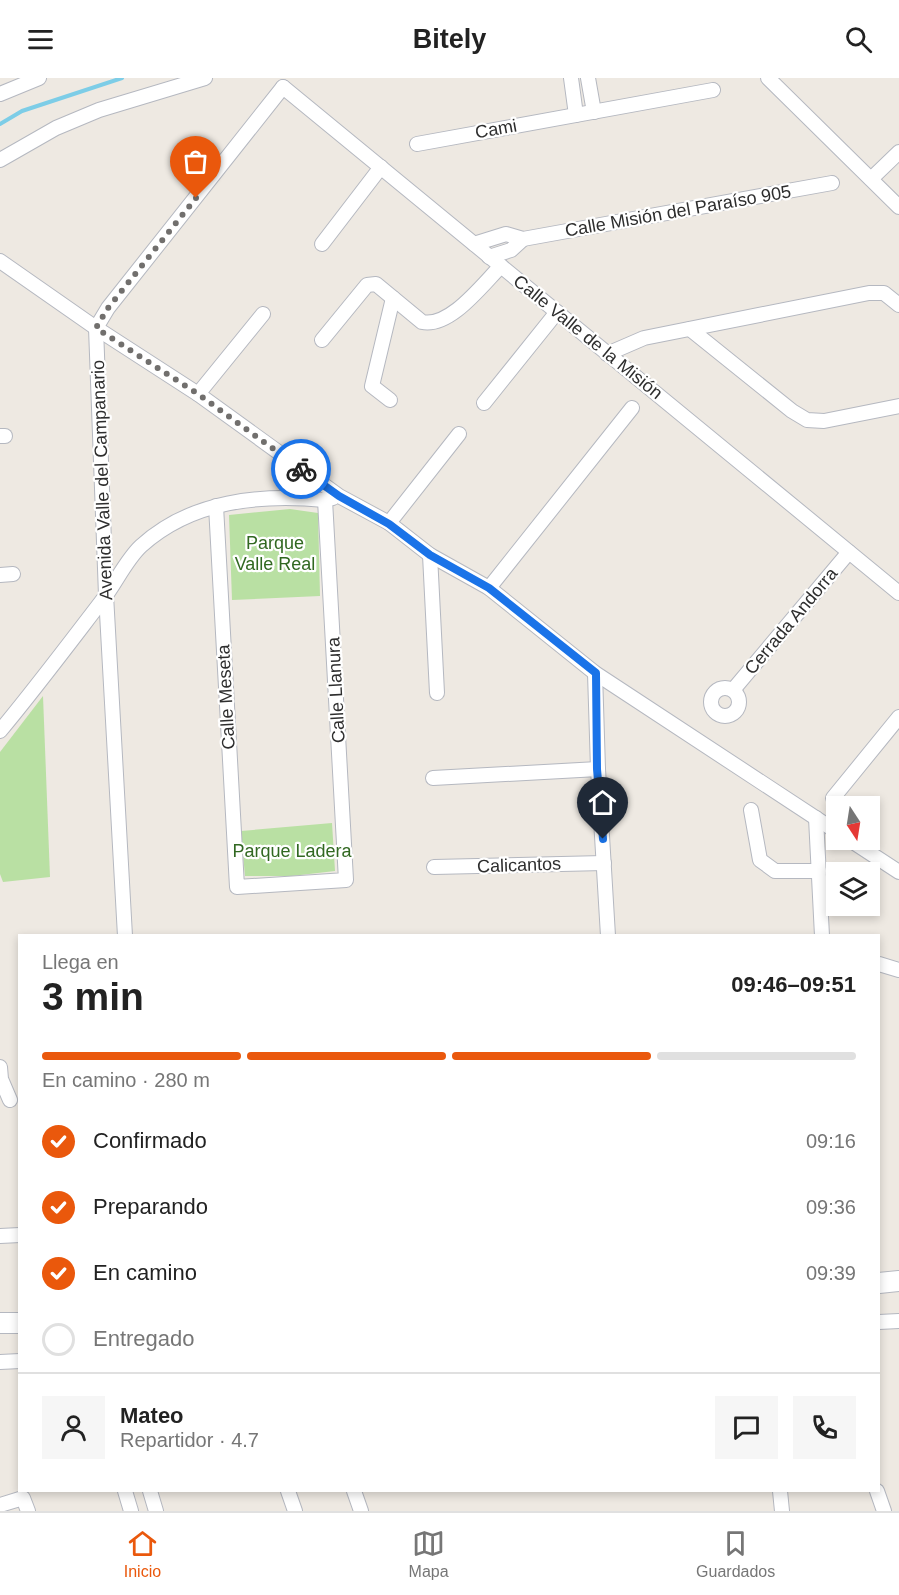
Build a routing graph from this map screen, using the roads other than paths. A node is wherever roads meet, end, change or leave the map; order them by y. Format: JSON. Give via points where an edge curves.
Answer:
{"nodes":[{"id":1,"x":39,"y":78,"type":"edge"},
{"id":2,"x":205,"y":78,"type":"edge"},
{"id":3,"x":571,"y":78,"type":"edge"},
{"id":4,"x":588,"y":78,"type":"edge"},
{"id":5,"x":768,"y":78,"type":"edge"},
{"id":6,"x":284,"y":83,"type":"edge"},
{"id":7,"x":713,"y":90,"type":"dead end"},
{"id":8,"x":0,"y":94,"type":"edge"},
{"id":9,"x":594,"y":112,"type":"junction"},
{"id":10,"x":576,"y":115,"type":"junction"},
{"id":11,"x":417,"y":144,"type":"dead end"},
{"id":12,"x":899,"y":152,"type":"edge"},
{"id":13,"x":0,"y":160,"type":"edge"},
{"id":14,"x":381,"y":167,"type":"junction"},
{"id":15,"x":871,"y":179,"type":"junction"},
{"id":16,"x":832,"y":183,"type":"dead end"},
{"id":17,"x":899,"y":207,"type":"edge"},
{"id":18,"x":523,"y":239,"type":"junction"},
{"id":19,"x":322,"y":244,"type":"dead end"},
{"id":20,"x":474,"y":244,"type":"junction"},
{"id":21,"x":489,"y":257,"type":"junction"},
{"id":22,"x":0,"y":261,"type":"edge"},
{"id":23,"x":501,"y":266,"type":"junction"},
{"id":24,"x":393,"y":298,"type":"junction"},
{"id":25,"x":899,"y":305,"type":"edge"},
{"id":26,"x":557,"y":312,"type":"junction"},
{"id":27,"x":262,"y":314,"type":"dead end"},
{"id":28,"x":96,"y":328,"type":"junction"},
{"id":29,"x":690,"y":329,"type":"junction"},
{"id":30,"x":322,"y":340,"type":"dead end"},
{"id":31,"x":603,"y":350,"type":"junction"},
{"id":32,"x":198,"y":394,"type":"junction"},
{"id":33,"x":390,"y":400,"type":"dead end"},
{"id":34,"x":484,"y":403,"type":"dead end"},
{"id":35,"x":899,"y":406,"type":"edge"},
{"id":36,"x":633,"y":408,"type":"dead end"},
{"id":37,"x":459,"y":434,"type":"dead end"},
{"id":38,"x":339,"y":496,"type":"junction"},
{"id":39,"x":325,"y":501,"type":"junction"},
{"id":40,"x":216,"y":506,"type":"junction"},
{"id":41,"x":389,"y":524,"type":"junction"},
{"id":42,"x":849,"y":552,"type":"junction"},
{"id":43,"x":430,"y":555,"type":"junction"},
{"id":44,"x":489,"y":588,"type":"junction"},
{"id":45,"x":899,"y":593,"type":"edge"},
{"id":46,"x":106,"y":596,"type":"junction"},
{"id":47,"x":596,"y":673,"type":"junction"},
{"id":48,"x":733,"y":690,"type":"dead end"},
{"id":49,"x":438,"y":693,"type":"dead end"},
{"id":50,"x":899,"y":717,"type":"edge"},
{"id":51,"x":2,"y":726,"type":"edge"},
{"id":52,"x":597,"y":769,"type":"junction"},
{"id":53,"x":433,"y":778,"type":"dead end"},
{"id":54,"x":835,"y":796,"type":"edge"},
{"id":55,"x":751,"y":810,"type":"dead end"},
{"id":56,"x":816,"y":818,"type":"junction"},
{"id":57,"x":826,"y":825,"type":"edge"},
{"id":58,"x":865,"y":850,"type":"edge"},
{"id":59,"x":604,"y":863,"type":"junction"},
{"id":60,"x":434,"y":867,"type":"dead end"},
{"id":61,"x":819,"y":871,"type":"junction"},
{"id":62,"x":899,"y":872,"type":"edge"},
{"id":63,"x":237,"y":887,"type":"joint"},
{"id":64,"x":125,"y":934,"type":"edge"},
{"id":65,"x":608,"y":934,"type":"edge"},
{"id":66,"x":822,"y":934,"type":"edge"},
{"id":67,"x":880,"y":964,"type":"edge"},
{"id":68,"x":899,"y":970,"type":"edge"},
{"id":69,"x":0,"y":1075,"type":"edge"},
{"id":70,"x":10,"y":1100,"type":"dead end"},
{"id":71,"x":0,"y":1236,"type":"edge"},
{"id":72,"x":18,"y":1236,"type":"edge"},
{"id":73,"x":899,"y":1281,"type":"edge"},
{"id":74,"x":880,"y":1283,"type":"edge"},
{"id":75,"x":899,"y":1321,"type":"edge"},
{"id":76,"x":880,"y":1322,"type":"edge"},
{"id":77,"x":0,"y":1323,"type":"edge"},
{"id":78,"x":18,"y":1323,"type":"edge"},
{"id":79,"x":18,"y":1361,"type":"edge"},
{"id":80,"x":0,"y":1362,"type":"edge"},
{"id":81,"x":125,"y":1492,"type":"edge"},
{"id":82,"x":150,"y":1492,"type":"edge"},
{"id":83,"x":288,"y":1492,"type":"edge"},
{"id":84,"x":354,"y":1492,"type":"edge"},
{"id":85,"x":780,"y":1492,"type":"edge"},
{"id":86,"x":877,"y":1492,"type":"edge"},
{"id":87,"x":0,"y":1505,"type":"edge"},
{"id":88,"x":28,"y":1511,"type":"edge"},
{"id":89,"x":132,"y":1511,"type":"edge"},
{"id":90,"x":156,"y":1511,"type":"edge"},
{"id":91,"x":295,"y":1511,"type":"edge"},
{"id":92,"x":361,"y":1511,"type":"edge"},
{"id":93,"x":782,"y":1511,"type":"edge"},
{"id":94,"x":884,"y":1511,"type":"edge"}],
"edges":[{"from":1,"to":8,"type":"street"},
{"from":2,"to":13,"type":"street","via":[[99,110],[56,128]]},
{"from":3,"to":10,"type":"street"},
{"from":4,"to":9,"type":"street"},
{"from":5,"to":15,"type":"street"},
{"from":6,"to":14,"type":"street","name":"Calle Valle de la Misión"},
{"from":6,"to":28,"type":"street"},
{"from":7,"to":9,"type":"street","name":"Cami"},
{"from":9,"to":10,"type":"street","name":"Cami"},
{"from":10,"to":11,"type":"street","name":"Cami"},
{"from":12,"to":15,"type":"street"},
{"from":14,"to":19,"type":"street"},
{"from":14,"to":20,"type":"street","name":"Calle Valle de la Misión"},
{"from":15,"to":17,"type":"street"},
{"from":16,"to":18,"type":"street","name":"Calle Misión del Paraíso 905"},
{"from":18,"to":20,"type":"street","via":[[506,234]]},
{"from":18,"to":21,"type":"street","via":[[510,250]]},
{"from":20,"to":21,"type":"street","name":"Calle Valle de la Misión"},
{"from":21,"to":23,"type":"street","name":"Calle Valle de la Misión"},
{"from":22,"to":28,"type":"street"},
{"from":23,"to":24,"type":"street","via":[[444,320],[422,322]]},
{"from":23,"to":26,"type":"street","name":"Calle Valle de la Misión"},
{"from":24,"to":30,"type":"street","via":[[376,284],[367,285]]},
{"from":24,"to":33,"type":"street","via":[[372,386]]},
{"from":25,"to":29,"type":"street","via":[[884,293],[869,293]]},
{"from":26,"to":31,"type":"street","name":"Calle Valle de la Misión"},
{"from":26,"to":34,"type":"street"},
{"from":27,"to":32,"type":"street"},
{"from":28,"to":32,"type":"street"},
{"from":28,"to":46,"type":"street","name":"Avenida Valle del Campanario"},
{"from":29,"to":31,"type":"street","via":[[644,338],[630,336]]},
{"from":29,"to":35,"type":"street","via":[[807,420],[824,421]]},
{"from":31,"to":42,"type":"street","name":"Calle Valle de la Misión"},
{"from":32,"to":38,"type":"street"},
{"from":36,"to":44,"type":"street"},
{"from":37,"to":41,"type":"street"},
{"from":38,"to":39,"type":"street"},
{"from":38,"to":41,"type":"street"},
{"from":39,"to":40,"type":"street","via":[[261,498]]},
{"from":39,"to":63,"type":"street","name":"Calle Llanura","via":[[346,880]]},
{"from":40,"to":46,"type":"street","via":[[176,521],[140,547]]},
{"from":40,"to":63,"type":"street","name":"Calle Meseta"},
{"from":41,"to":43,"type":"street"},
{"from":42,"to":45,"type":"street","name":"Calle Valle de la Misión"},
{"from":42,"to":48,"type":"street","name":"Cerrada Andorra"},
{"from":43,"to":44,"type":"street"},
{"from":43,"to":49,"type":"street"},
{"from":44,"to":47,"type":"street"},
{"from":46,"to":51,"type":"street"},
{"from":46,"to":64,"type":"street","name":"Avenida Valle del Campanario"},
{"from":47,"to":52,"type":"street"},
{"from":47,"to":56,"type":"street"},
{"from":50,"to":54,"type":"street"},
{"from":52,"to":53,"type":"street"},
{"from":52,"to":59,"type":"street"},
{"from":55,"to":61,"type":"street","via":[[760,860],[775,871]]},
{"from":56,"to":57,"type":"street"},
{"from":56,"to":61,"type":"street"},
{"from":58,"to":62,"type":"street"},
{"from":59,"to":60,"type":"street","name":"Calicantos"},
{"from":59,"to":65,"type":"street"},
{"from":61,"to":66,"type":"street"},
{"from":67,"to":68,"type":"street"},
{"from":69,"to":70,"type":"street"},
{"from":71,"to":72,"type":"street"},
{"from":73,"to":74,"type":"street"},
{"from":75,"to":76,"type":"street"},
{"from":77,"to":78,"type":"street"},
{"from":79,"to":80,"type":"street"},
{"from":81,"to":89,"type":"street"},
{"from":82,"to":90,"type":"street"},
{"from":83,"to":91,"type":"street"},
{"from":84,"to":92,"type":"street"},
{"from":85,"to":93,"type":"street"},
{"from":86,"to":94,"type":"street"},
{"from":87,"to":88,"type":"street","via":[[23,1498]]}]}
